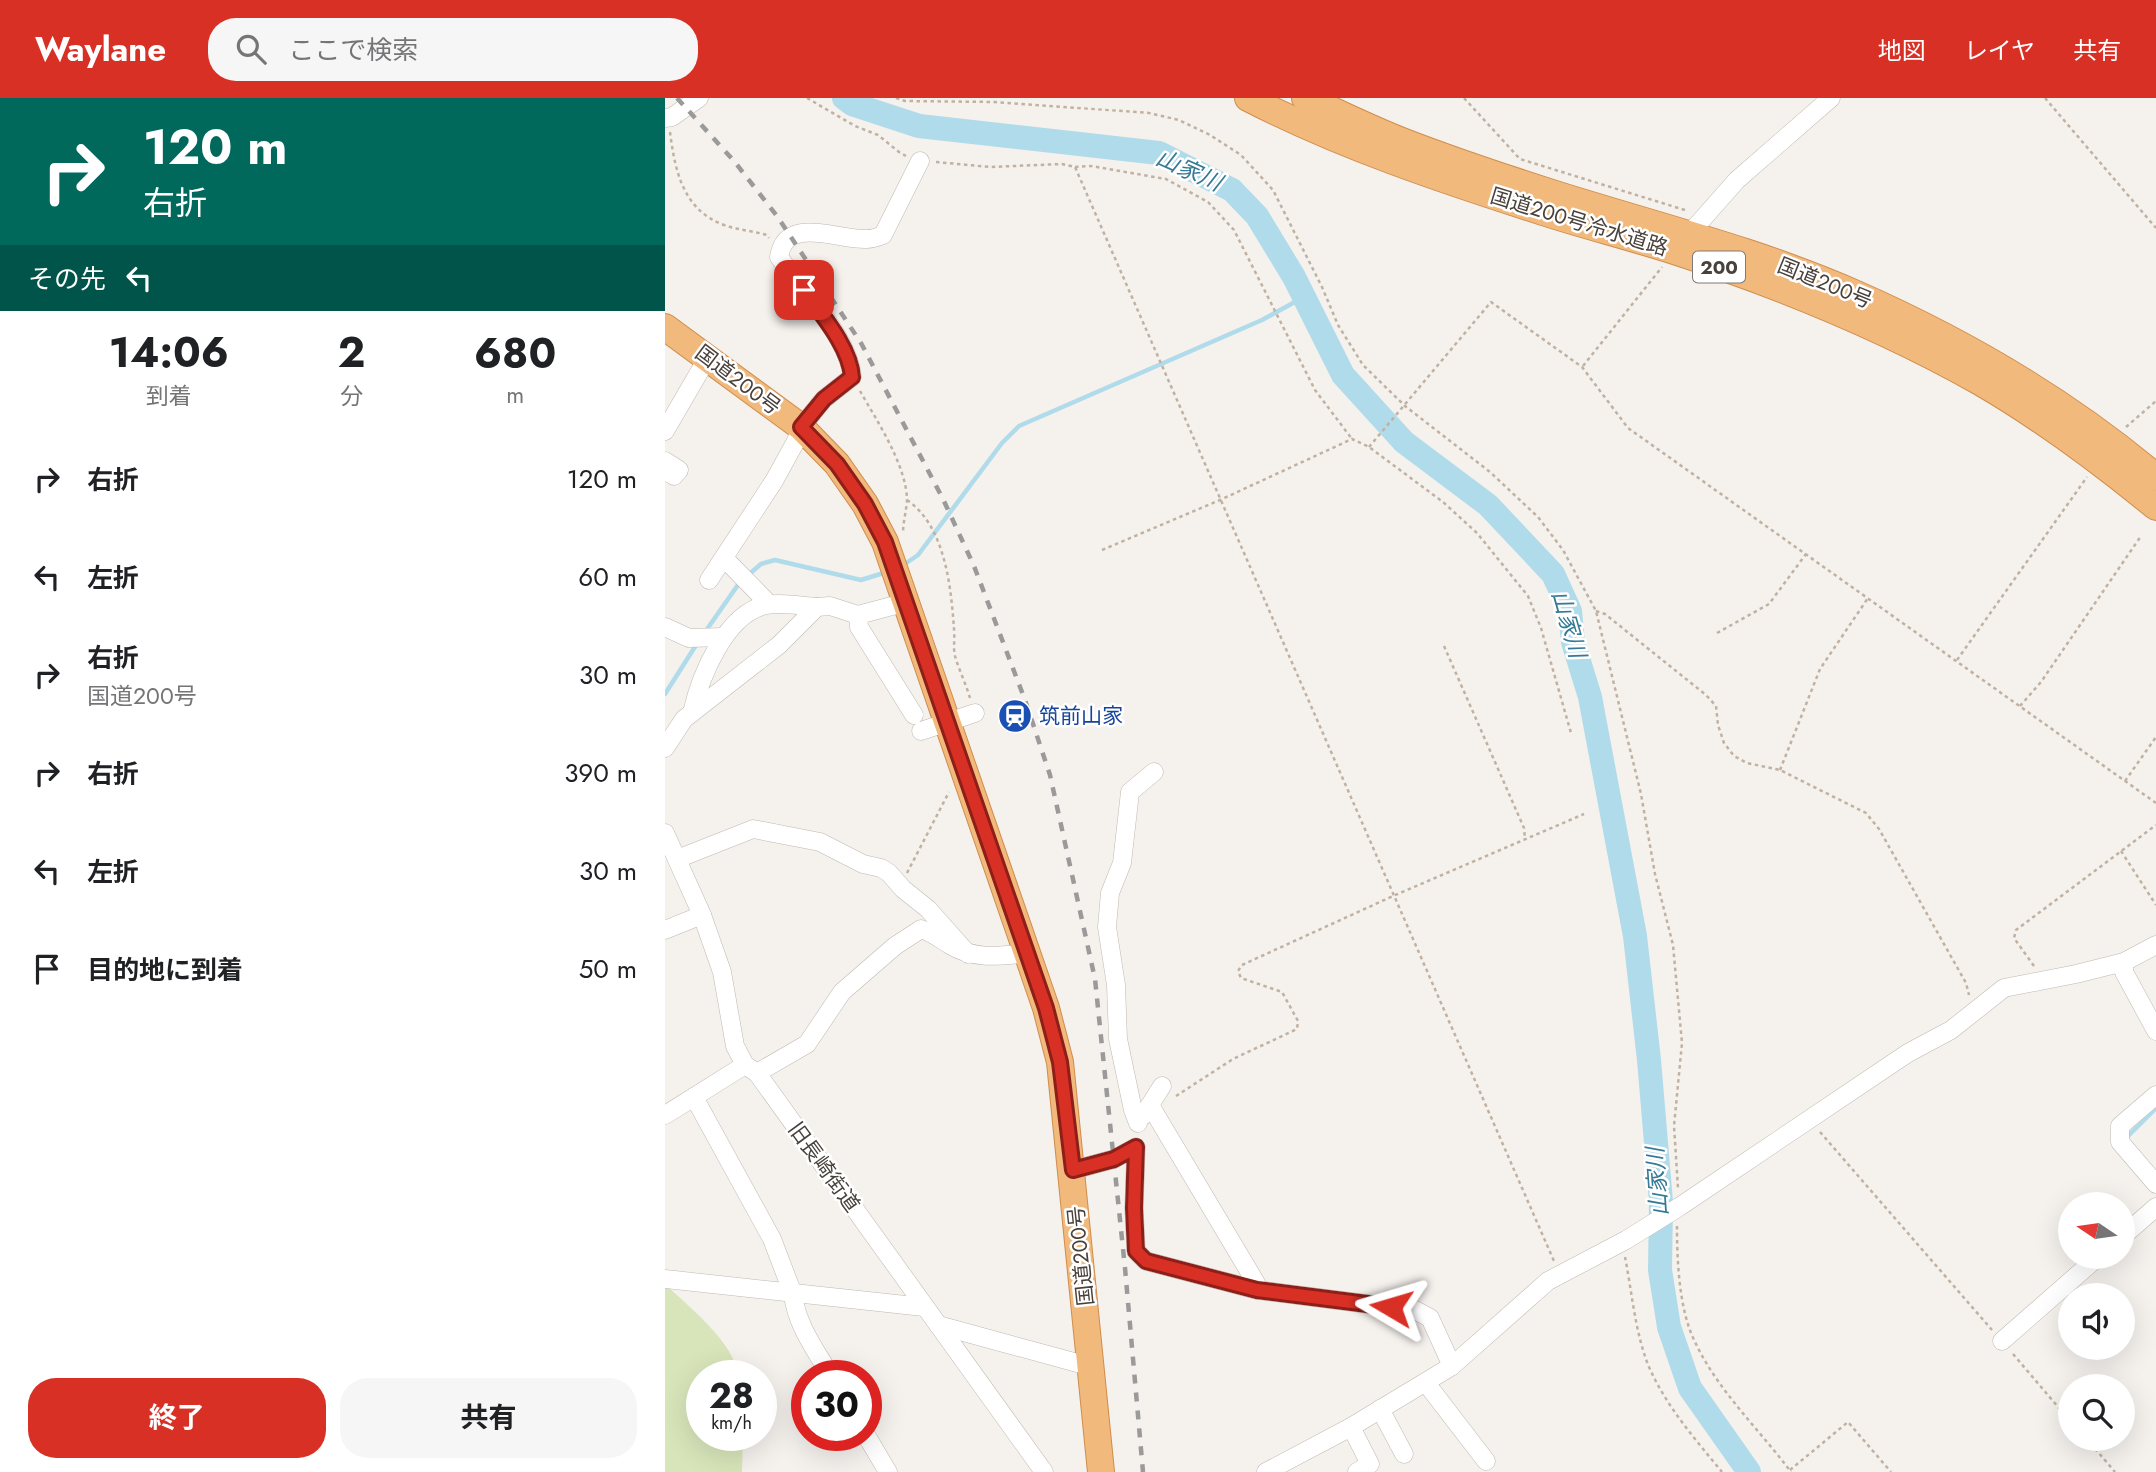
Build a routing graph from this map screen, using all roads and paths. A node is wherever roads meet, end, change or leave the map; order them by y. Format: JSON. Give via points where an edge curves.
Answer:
{"nodes":[{"id":1,"x":699,"y":98,"type":"edge"},
{"id":2,"x":807,"y":98,"type":"edge"},
{"id":3,"x":896,"y":98,"type":"edge"},
{"id":4,"x":1248,"y":98,"type":"edge"},
{"id":5,"x":1305,"y":98,"type":"edge"},
{"id":6,"x":1464,"y":98,"type":"edge"},
{"id":7,"x":1831,"y":98,"type":"edge"},
{"id":8,"x":2045,"y":98,"type":"edge"},
{"id":9,"x":667,"y":118,"type":"edge"},
{"id":10,"x":920,"y":161,"type":"junction"},
{"id":11,"x":1075,"y":166,"type":"junction"},
{"id":12,"x":2156,"y":228,"type":"edge"},
{"id":13,"x":1689,"y":234,"type":"junction"},
{"id":14,"x":780,"y":250,"type":"junction"},
{"id":15,"x":665,"y":327,"type":"edge"},
{"id":16,"x":708,"y":357,"type":"junction"},
{"id":17,"x":1582,"y":367,"type":"junction"},
{"id":18,"x":852,"y":377,"type":"junction"},
{"id":19,"x":2156,"y":401,"type":"edge"},
{"id":20,"x":1405,"y":406,"type":"junction"},
{"id":21,"x":801,"y":427,"type":"junction"},
{"id":22,"x":665,"y":431,"type":"edge"},
{"id":23,"x":2119,"y":434,"type":"dead end"},
{"id":24,"x":1352,"y":439,"type":"junction"},
{"id":25,"x":1369,"y":447,"type":"junction"},
{"id":26,"x":665,"y":461,"type":"edge"},
{"id":27,"x":2093,"y":468,"type":"dead end"},
{"id":28,"x":665,"y":471,"type":"edge"},
{"id":29,"x":2156,"y":477,"type":"edge"},
{"id":30,"x":907,"y":500,"type":"junction"},
{"id":31,"x":1220,"y":500,"type":"junction"},
{"id":32,"x":2156,"y":507,"type":"edge"},
{"id":33,"x":2141,"y":536,"type":"dead end"},
{"id":34,"x":903,"y":539,"type":"dead end"},
{"id":35,"x":1102,"y":550,"type":"dead end"},
{"id":36,"x":1806,"y":554,"type":"junction"},
{"id":37,"x":724,"y":558,"type":"junction"},
{"id":38,"x":709,"y":580,"type":"dead end"},
{"id":39,"x":1868,"y":598,"type":"junction"},
{"id":40,"x":907,"y":603,"type":"junction"},
{"id":41,"x":769,"y":604,"type":"junction"},
{"id":42,"x":817,"y":607,"type":"junction"},
{"id":43,"x":1597,"y":611,"type":"junction"},
{"id":44,"x":858,"y":615,"type":"junction"},
{"id":45,"x":665,"y":627,"type":"edge"},
{"id":46,"x":1717,"y":633,"type":"dead end"},
{"id":47,"x":724,"y":636,"type":"junction"},
{"id":48,"x":1444,"y":646,"type":"dead end"},
{"id":49,"x":1957,"y":660,"type":"junction"},
{"id":50,"x":2020,"y":706,"type":"junction"},
{"id":51,"x":692,"y":713,"type":"junction"},
{"id":52,"x":975,"y":713,"type":"joint"},
{"id":53,"x":948,"y":722,"type":"junction"},
{"id":54,"x":1571,"y":733,"type":"dead end"},
{"id":55,"x":2156,"y":737,"type":"edge"},
{"id":56,"x":665,"y":748,"type":"edge"},
{"id":57,"x":1780,"y":770,"type":"junction"},
{"id":58,"x":1154,"y":772,"type":"dead end"},
{"id":59,"x":968,"y":778,"type":"junction"},
{"id":60,"x":2125,"y":781,"type":"junction"},
{"id":61,"x":2156,"y":803,"type":"edge"},
{"id":62,"x":1584,"y":814,"type":"dead end"},
{"id":63,"x":2156,"y":825,"type":"edge"},
{"id":64,"x":665,"y":833,"type":"edge"},
{"id":65,"x":1525,"y":839,"type":"junction"},
{"id":66,"x":2121,"y":851,"type":"junction"},
{"id":67,"x":677,"y":859,"type":"junction"},
{"id":68,"x":899,"y":884,"type":"junction"},
{"id":69,"x":1393,"y":896,"type":"junction"},
{"id":70,"x":2156,"y":905,"type":"edge"},
{"id":71,"x":702,"y":915,"type":"junction"},
{"id":72,"x":665,"y":930,"type":"edge"},
{"id":73,"x":2156,"y":945,"type":"edge"},
{"id":74,"x":1028,"y":953,"type":"junction"},
{"id":75,"x":968,"y":954,"type":"junction"},
{"id":76,"x":2123,"y":962,"type":"junction"},
{"id":77,"x":2043,"y":979,"type":"junction"},
{"id":78,"x":1974,"y":1012,"type":"junction"},
{"id":79,"x":2156,"y":1031,"type":"edge"},
{"id":80,"x":751,"y":1069,"type":"junction"},
{"id":81,"x":1162,"y":1086,"type":"dead end"},
{"id":82,"x":2156,"y":1096,"type":"edge"},
{"id":83,"x":694,"y":1097,"type":"junction"},
{"id":84,"x":1150,"y":1105,"type":"junction"},
{"id":85,"x":665,"y":1115,"type":"edge"},
{"id":86,"x":1808,"y":1119,"type":"junction"},
{"id":87,"x":1138,"y":1123,"type":"junction"},
{"id":88,"x":1136,"y":1147,"type":"junction"},
{"id":89,"x":1073,"y":1170,"type":"junction"},
{"id":90,"x":2156,"y":1184,"type":"edge"},
{"id":91,"x":1679,"y":1207,"type":"junction"},
{"id":92,"x":2156,"y":1207,"type":"edge"},
{"id":93,"x":2135,"y":1225,"type":"edge"},
{"id":94,"x":1624,"y":1241,"type":"junction"},
{"id":95,"x":2084,"y":1269,"type":"edge"},
{"id":96,"x":1560,"y":1273,"type":"junction"},
{"id":97,"x":665,"y":1279,"type":"edge"},
{"id":98,"x":1257,"y":1290,"type":"junction"},
{"id":99,"x":793,"y":1294,"type":"junction"},
{"id":100,"x":923,"y":1307,"type":"junction"},
{"id":101,"x":938,"y":1325,"type":"junction"},
{"id":102,"x":2002,"y":1341,"type":"junction"},
{"id":103,"x":821,"y":1360,"type":"edge"},
{"id":104,"x":1452,"y":1366,"type":"junction"},
{"id":105,"x":1092,"y":1367,"type":"junction"},
{"id":106,"x":1426,"y":1383,"type":"junction"},
{"id":107,"x":2058,"y":1407,"type":"edge"},
{"id":108,"x":1380,"y":1409,"type":"junction"},
{"id":109,"x":1351,"y":1427,"type":"junction"},
{"id":110,"x":876,"y":1451,"type":"edge"},
{"id":111,"x":2097,"y":1451,"type":"edge"},
{"id":112,"x":1404,"y":1454,"type":"dead end"},
{"id":113,"x":1486,"y":1461,"type":"dead end"},
{"id":114,"x":1790,"y":1471,"type":"edge"},
{"id":115,"x":888,"y":1472,"type":"edge"},
{"id":116,"x":1044,"y":1472,"type":"edge"},
{"id":117,"x":1101,"y":1472,"type":"edge"},
{"id":118,"x":1266,"y":1472,"type":"edge"},
{"id":119,"x":1357,"y":1472,"type":"edge"},
{"id":120,"x":1722,"y":1472,"type":"edge"},
{"id":121,"x":1891,"y":1472,"type":"edge"},
{"id":122,"x":2115,"y":1472,"type":"edge"}],
"edges":[{"from":1,"to":9,"type":"street"},
{"from":2,"to":10,"type":"path"},
{"from":3,"to":20,"type":"path","via":[[1149,113],[1179,120],[1210,135],[1241,155],[1273,190],[1350,347]]},
{"from":4,"to":13,"type":"highway","name":"国道200号冷水道路","number":"200","via":[[1399,163],[1543,212]]},
{"from":5,"to":13,"type":"highway","name":"国道200号","number":"200","via":[[1402,141],[1551,193]]},
{"from":6,"to":13,"type":"path","via":[[1520,159]]},
{"from":7,"to":13,"type":"street","via":[[1737,180]]},
{"from":8,"to":12,"type":"path"},
{"from":9,"to":14,"type":"path","via":[[680,182],[694,206],[725,225],[767,235]]},
{"from":10,"to":11,"type":"path","via":[[990,167]]},
{"from":10,"to":14,"type":"street","via":[[883,235],[866,239],[797,233]]},
{"from":11,"to":24,"type":"path","via":[[1166,179],[1208,202],[1234,230],[1315,390]]},
{"from":11,"to":31,"type":"path"},
{"from":13,"to":17,"type":"path"},
{"from":13,"to":29,"type":"highway","name":"国道200号","number":"200","via":[[1853,293],[1925,327],[2054,401]]},
{"from":13,"to":32,"type":"highway","name":"国道200号冷水道路","number":"200","via":[[1980,382],[2053,429]]},
{"from":14,"to":18,"type":"street","via":[[779,257],[832,328]]},
{"from":15,"to":16,"type":"highway","name":"国道200号"},
{"from":16,"to":21,"type":"highway","name":"国道200号"},
{"from":16,"to":22,"type":"street"},
{"from":17,"to":20,"type":"path","via":[[1491,302]]},
{"from":17,"to":36,"type":"path","via":[[1628,428]]},
{"from":18,"to":21,"type":"street","via":[[824,399]]},
{"from":18,"to":30,"type":"path","via":[[883,431]]},
{"from":19,"to":23,"type":"path"},
{"from":20,"to":25,"type":"path"},
{"from":20,"to":43,"type":"path","via":[[1490,472],[1538,517],[1563,550]]},
{"from":21,"to":37,"type":"street","via":[[774,481]]},
{"from":21,"to":40,"type":"highway","name":"国道200号","via":[[837,464],[865,504],[885,542]]},
{"from":24,"to":25,"type":"path"},
{"from":24,"to":31,"type":"path"},
{"from":25,"to":54,"type":"path","via":[[1477,533],[1528,596]]},
{"from":26,"to":28,"type":"street","via":[[679,470],[674,476]]},
{"from":27,"to":49,"type":"path"},
{"from":30,"to":34,"type":"path"},
{"from":30,"to":52,"type":"path","via":[[929,522],[944,561],[955,654]]},
{"from":31,"to":35,"type":"path"},
{"from":31,"to":69,"type":"path"},
{"from":33,"to":50,"type":"path"},
{"from":36,"to":39,"type":"path"},
{"from":36,"to":46,"type":"path","via":[[1769,604]]},
{"from":37,"to":38,"type":"street"},
{"from":37,"to":41,"type":"street"},
{"from":39,"to":49,"type":"path"},
{"from":39,"to":57,"type":"path","via":[[1820,669]]},
{"from":40,"to":44,"type":"street"},
{"from":40,"to":53,"type":"highway","name":"国道200号"},
{"from":41,"to":42,"type":"street"},
{"from":41,"to":47,"type":"street","via":[[755,609]]},
{"from":42,"to":44,"type":"street"},
{"from":42,"to":51,"type":"street","via":[[779,645]]},
{"from":43,"to":57,"type":"path","via":[[1706,695],[1716,706],[1724,743],[1734,756]]},
{"from":43,"to":91,"type":"path","via":[[1673,945],[1682,1043],[1674,1126]]},
{"from":44,"to":53,"type":"street","via":[[859,626],[918,723]]},
{"from":45,"to":47,"type":"street","via":[[689,638]]},
{"from":47,"to":51,"type":"street"},
{"from":48,"to":65,"type":"path"},
{"from":49,"to":50,"type":"path"},
{"from":50,"to":60,"type":"path"},
{"from":51,"to":56,"type":"street"},
{"from":52,"to":53,"type":"street"},
{"from":53,"to":59,"type":"highway","name":"国道200号"},
{"from":55,"to":60,"type":"path"},
{"from":57,"to":78,"type":"path","via":[[1866,813],[1879,829],[1966,983]]},
{"from":58,"to":87,"type":"street","via":[[1130,792],[1122,863],[1110,893],[1107,927],[1118,1039]]},
{"from":59,"to":68,"type":"path","via":[[951,787]]},
{"from":59,"to":74,"type":"highway","name":"国道200号"},
{"from":60,"to":61,"type":"path"},
{"from":62,"to":65,"type":"path"},
{"from":63,"to":66,"type":"path"},
{"from":64,"to":67,"type":"street","name":"旧長崎街道"},
{"from":65,"to":69,"type":"path"},
{"from":66,"to":70,"type":"path"},
{"from":66,"to":77,"type":"path","via":[[2016,930],[2014,938]]},
{"from":67,"to":68,"type":"street","via":[[754,829],[820,842],[881,868]]},
{"from":67,"to":71,"type":"street","name":"旧長崎街道"},
{"from":68,"to":75,"type":"street"},
{"from":69,"to":84,"type":"path","via":[[1242,965],[1238,971],[1241,978],[1282,992],[1298,1021],[1297,1029],[1233,1059],[1169,1100]]},
{"from":69,"to":96,"type":"path"},
{"from":71,"to":72,"type":"street"},
{"from":71,"to":80,"type":"street","name":"旧長崎街道","via":[[722,972],[735,1046]]},
{"from":73,"to":76,"type":"street"},
{"from":74,"to":75,"type":"street"},
{"from":74,"to":89,"type":"highway","name":"国道200号","via":[[1060,1062]]},
{"from":75,"to":80,"type":"street","via":[[921,929],[842,992],[807,1044]]},
{"from":76,"to":77,"type":"street"},
{"from":76,"to":79,"type":"street"},
{"from":77,"to":78,"type":"street","via":[[2004,988]]},
{"from":78,"to":86,"type":"street"},
{"from":80,"to":83,"type":"street"},
{"from":80,"to":100,"type":"street","name":"旧長崎街道"},
{"from":81,"to":84,"type":"street"},
{"from":82,"to":90,"type":"street","via":[[2120,1126],[2120,1142]]},
{"from":83,"to":85,"type":"street"},
{"from":83,"to":99,"type":"street","via":[[772,1239]]},
{"from":84,"to":87,"type":"street"},
{"from":84,"to":98,"type":"street"},
{"from":86,"to":91,"type":"street"},
{"from":86,"to":102,"type":"path"},
{"from":87,"to":88,"type":"street"},
{"from":88,"to":89,"type":"street","via":[[1114,1159]]},
{"from":88,"to":98,"type":"street","via":[[1136,1251],[1146,1261]]},
{"from":89,"to":105,"type":"highway","name":"国道200号"},
{"from":91,"to":94,"type":"street"},
{"from":91,"to":114,"type":"path","via":[[1677,1264],[1694,1340],[1716,1378]]},
{"from":92,"to":93,"type":"street"},
{"from":94,"to":96,"type":"street"},
{"from":94,"to":120,"type":"path","via":[[1648,1364],[1681,1421]]},
{"from":95,"to":102,"type":"street"},
{"from":96,"to":104,"type":"street"},
{"from":97,"to":99,"type":"street"},
{"from":98,"to":104,"type":"street","via":[[1415,1310],[1430,1318]]},
{"from":99,"to":100,"type":"street"},
{"from":99,"to":103,"type":"street","via":[[804,1332]]},
{"from":100,"to":101,"type":"street","name":"旧長崎街道"},
{"from":101,"to":105,"type":"street"},
{"from":101,"to":116,"type":"street","name":"旧長崎街道"},
{"from":102,"to":107,"type":"path"},
{"from":104,"to":106,"type":"street"},
{"from":105,"to":117,"type":"highway","name":"国道200号"},
{"from":106,"to":108,"type":"street"},
{"from":106,"to":113,"type":"street"},
{"from":108,"to":109,"type":"street"},
{"from":108,"to":112,"type":"street"},
{"from":109,"to":118,"type":"street"},
{"from":109,"to":119,"type":"street","via":[[1370,1464]]},
{"from":110,"to":115,"type":"street"},
{"from":111,"to":122,"type":"path"},
{"from":114,"to":121,"type":"path","via":[[1848,1422]]}]}
